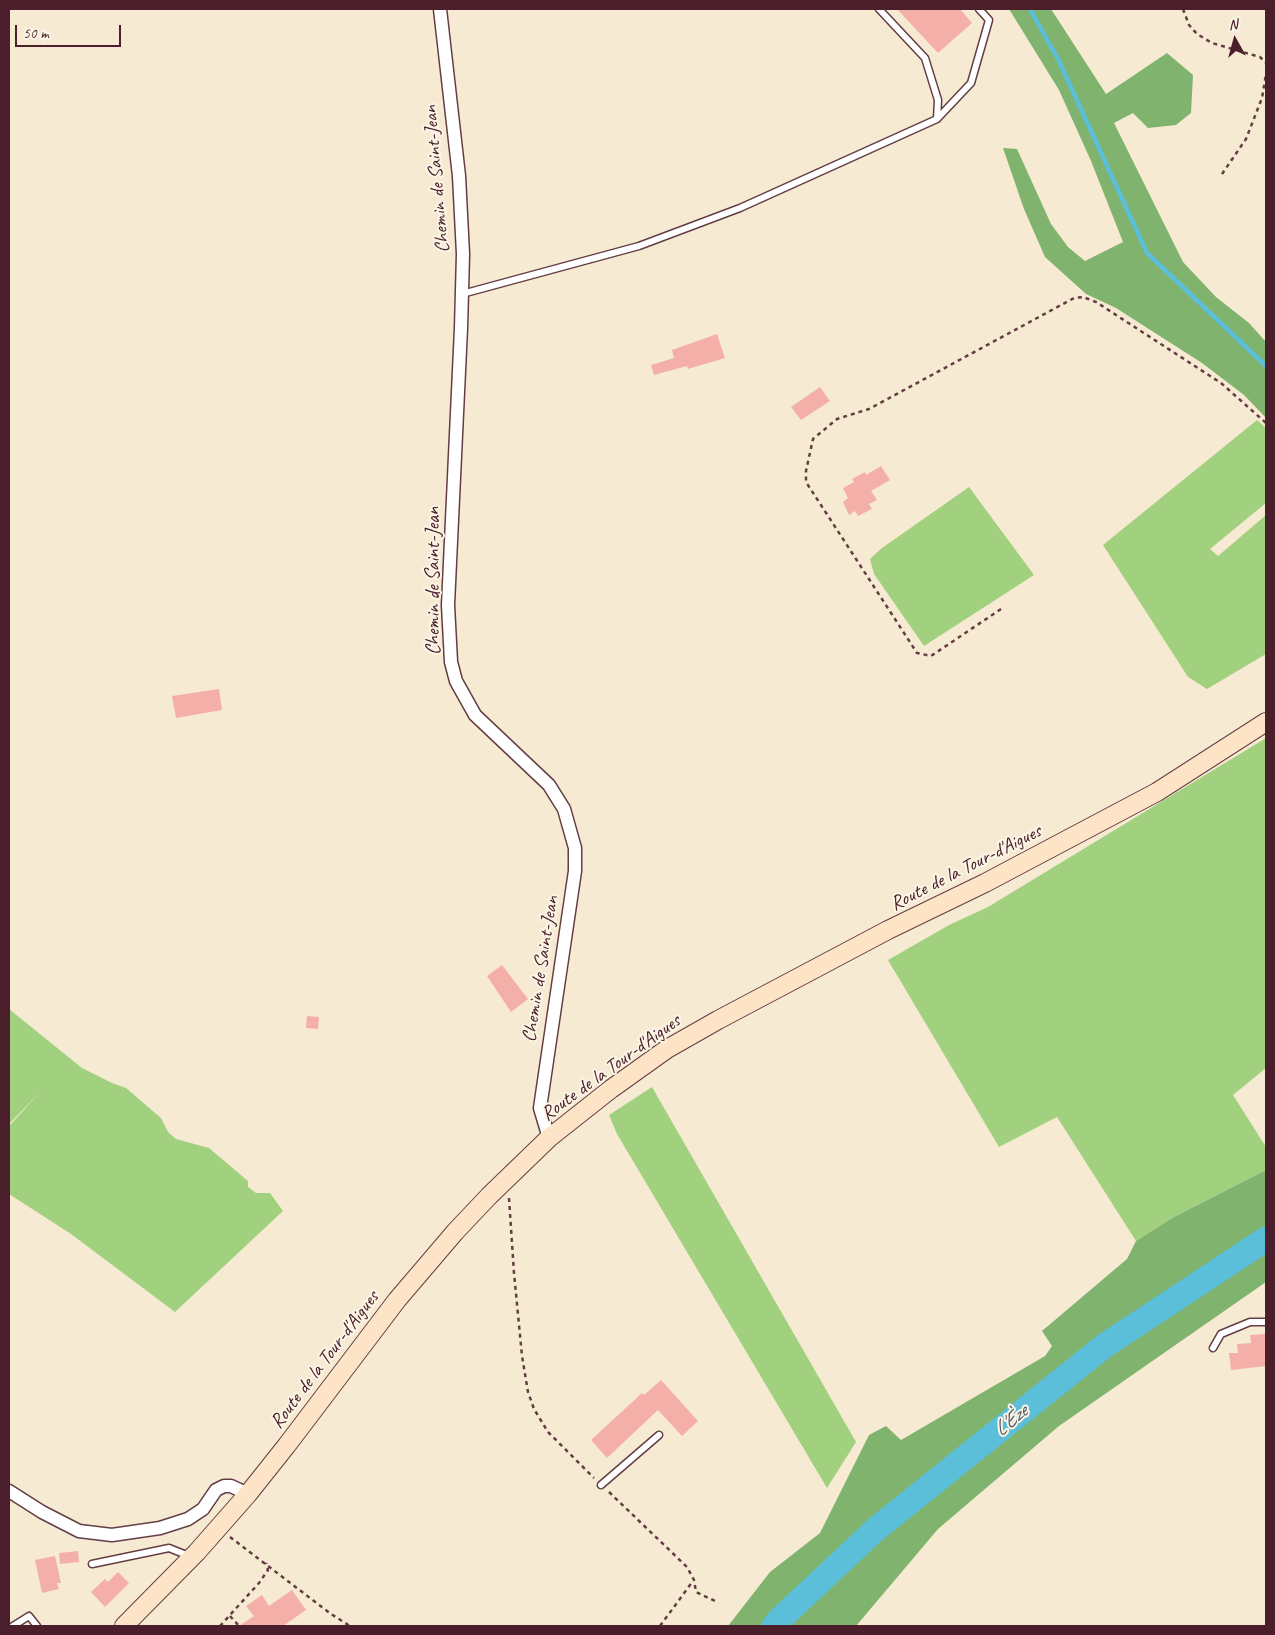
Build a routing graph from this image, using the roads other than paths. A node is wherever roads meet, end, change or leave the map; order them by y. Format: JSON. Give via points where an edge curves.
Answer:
{"nodes":[{"id":1,"x":440,"y":9,"type":"edge"},
{"id":2,"x":879,"y":9,"type":"edge"},
{"id":3,"x":979,"y":9,"type":"edge"},
{"id":4,"x":937,"y":118,"type":"junction"},
{"id":5,"x":462,"y":294,"type":"junction"},
{"id":6,"x":1266,"y":722,"type":"edge"},
{"id":7,"x":549,"y":1138,"type":"junction"},
{"id":8,"x":1266,"y":1322,"type":"edge"},
{"id":9,"x":1213,"y":1348,"type":"dead end"},
{"id":10,"x":659,"y":1435,"type":"dead end"},
{"id":11,"x":602,"y":1485,"type":"road end"},
{"id":12,"x":9,"y":1491,"type":"edge"},
{"id":13,"x":248,"y":1494,"type":"junction"},
{"id":14,"x":192,"y":1557,"type":"junction"},
{"id":15,"x":92,"y":1564,"type":"dead end"},
{"id":16,"x":13,"y":1626,"type":"edge"},
{"id":17,"x":37,"y":1626,"type":"edge"},
{"id":18,"x":124,"y":1626,"type":"edge"}],
"edges":[{"from":1,"to":5,"type":"street","name":"Chemin de Saint-Jean","via":[[459,176]]},
{"from":2,"to":4,"type":"lane","via":[[925,58],[938,100]]},
{"from":3,"to":4,"type":"lane","via":[[989,20],[971,83]]},
{"from":4,"to":5,"type":"lane","via":[[740,208],[639,246]]},
{"from":5,"to":7,"type":"street","name":"Chemin de Saint-Jean","via":[[448,604],[452,662],[456,681],[475,715],[550,785],[564,809],[575,848],[576,871],[540,1108]]},
{"from":6,"to":7,"type":"main road","name":"Route de la Tour-d'Aigues","via":[[1157,792],[986,883],[888,930],[667,1049]]},
{"from":7,"to":13,"type":"main road","name":"Route de la Tour-d'Aigues","via":[[455,1232],[397,1300]]},
{"from":8,"to":9,"type":"lane","via":[[1250,1322],[1221,1334]]},
{"from":10,"to":11,"type":"lane"},
{"from":12,"to":13,"type":"street","via":[[79,1531],[112,1535],[160,1528],[188,1519],[203,1509],[216,1490],[224,1486]]},
{"from":13,"to":14,"type":"main road","name":"Route de la Tour-d'Aigues"},
{"from":14,"to":15,"type":"lane","via":[[169,1548]]},
{"from":14,"to":18,"type":"main road","name":"Route de la Tour-d'Aigues"},
{"from":16,"to":17,"type":"lane","via":[[29,1616]]}]}
